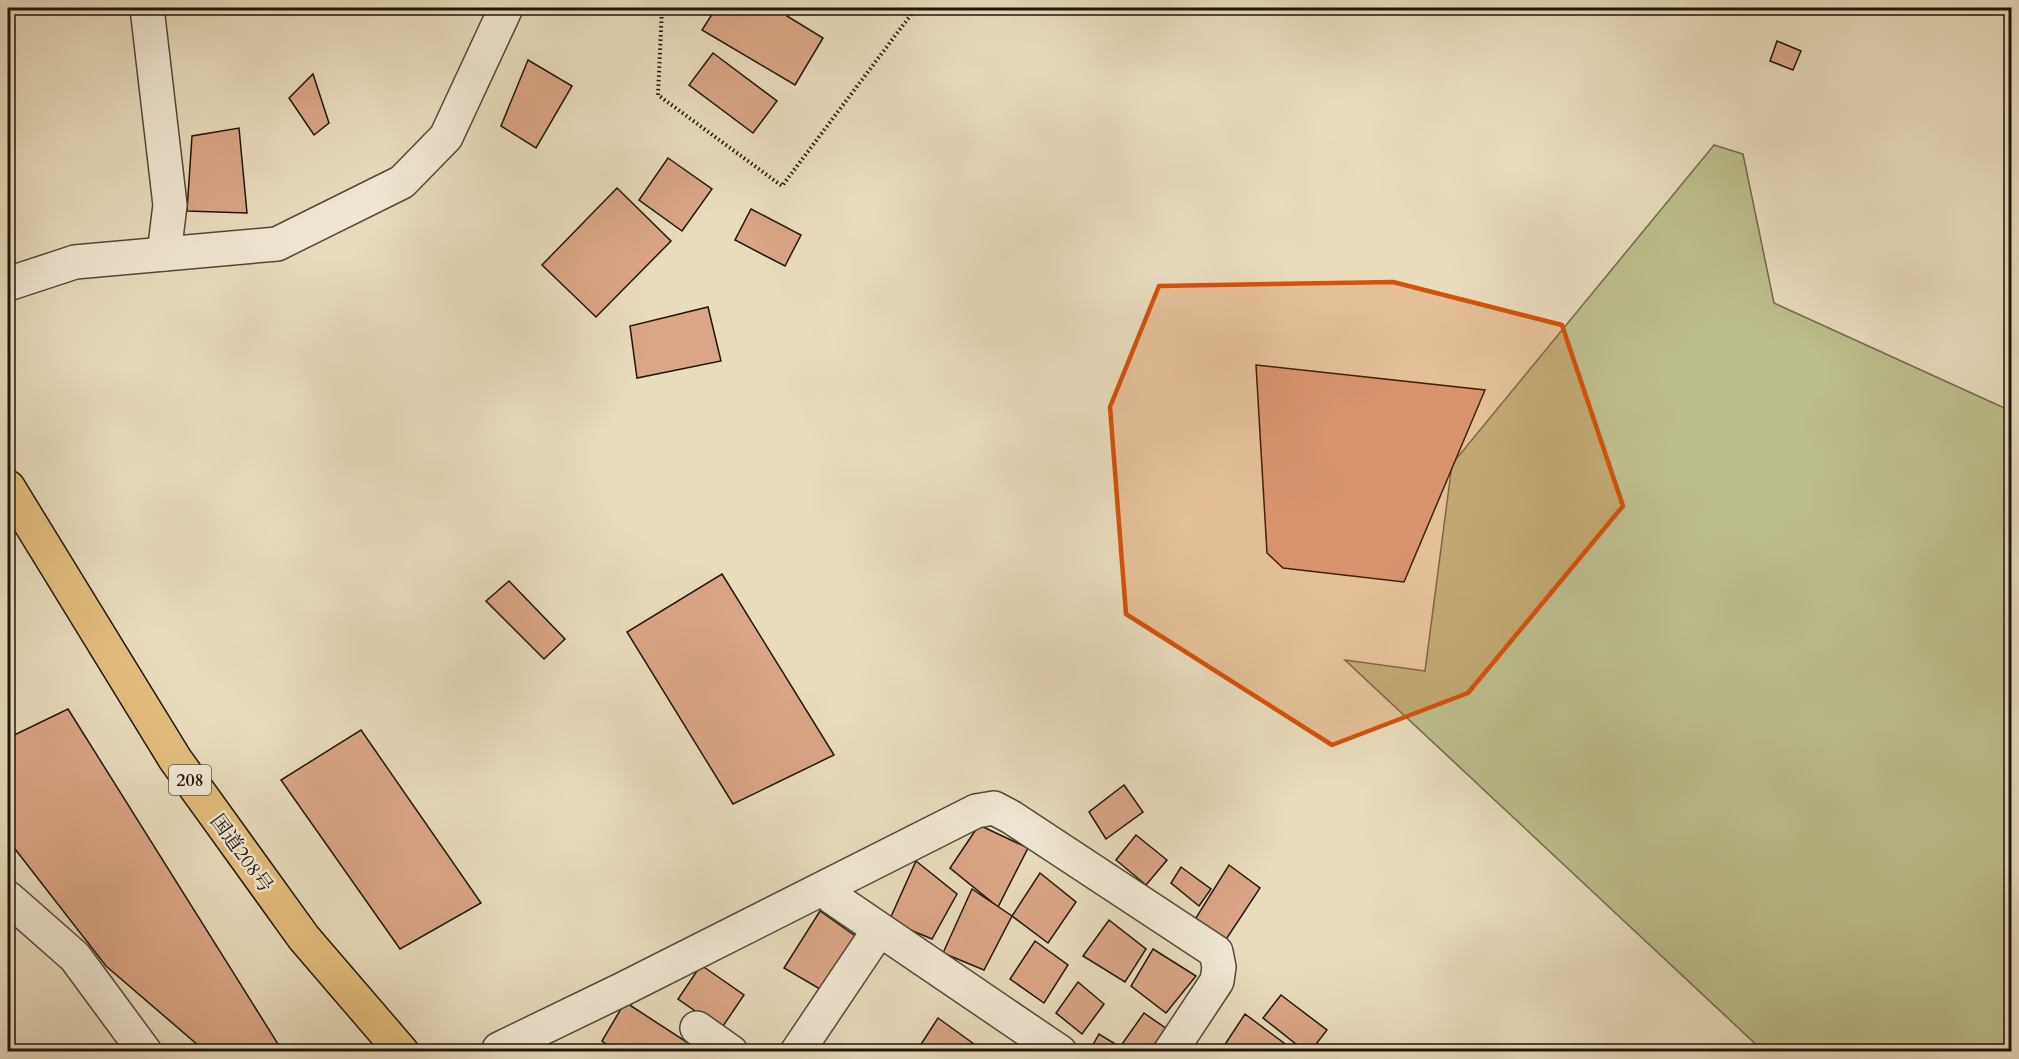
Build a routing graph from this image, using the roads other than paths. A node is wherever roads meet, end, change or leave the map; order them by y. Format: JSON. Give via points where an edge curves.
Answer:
{"nodes":[{"id":1,"x":147,"y":8,"type":"edge"},
{"id":2,"x":506,"y":8,"type":"edge"},
{"id":3,"x":164,"y":254,"type":"junction"},
{"id":4,"x":8,"y":284,"type":"edge"},
{"id":5,"x":8,"y":487,"type":"edge"},
{"id":6,"x":828,"y":886,"type":"junction"},
{"id":7,"x":8,"y":898,"type":"edge"},
{"id":8,"x":879,"y":930,"type":"junction"},
{"id":9,"x":697,"y":1028,"type":"dead end"},
{"id":10,"x":145,"y":1052,"type":"edge"},
{"id":11,"x":402,"y":1052,"type":"edge"},
{"id":12,"x":498,"y":1052,"type":"edge"},
{"id":13,"x":731,"y":1052,"type":"edge"},
{"id":14,"x":797,"y":1052,"type":"edge"},
{"id":15,"x":1060,"y":1052,"type":"edge"},
{"id":16,"x":1170,"y":1052,"type":"edge"}],
"edges":[{"from":1,"to":3,"type":"street","via":[[170,205]]},
{"from":2,"to":3,"type":"street","via":[[446,137],[402,182],[277,244]]},
{"from":3,"to":4,"type":"street","via":[[75,262]]},
{"from":5,"to":11,"type":"highway","name":"国道208号","number":"208","via":[[175,759],[304,938]]},
{"from":6,"to":8,"type":"street","via":[[832,897]]},
{"from":6,"to":12,"type":"street"},
{"from":6,"to":16,"type":"street","via":[[976,811],[994,808],[1216,952],[1220,967],[1217,981]]},
{"from":7,"to":10,"type":"street","via":[[75,957]]},
{"from":8,"to":14,"type":"street"},
{"from":8,"to":15,"type":"street"},
{"from":9,"to":13,"type":"street"}]}
